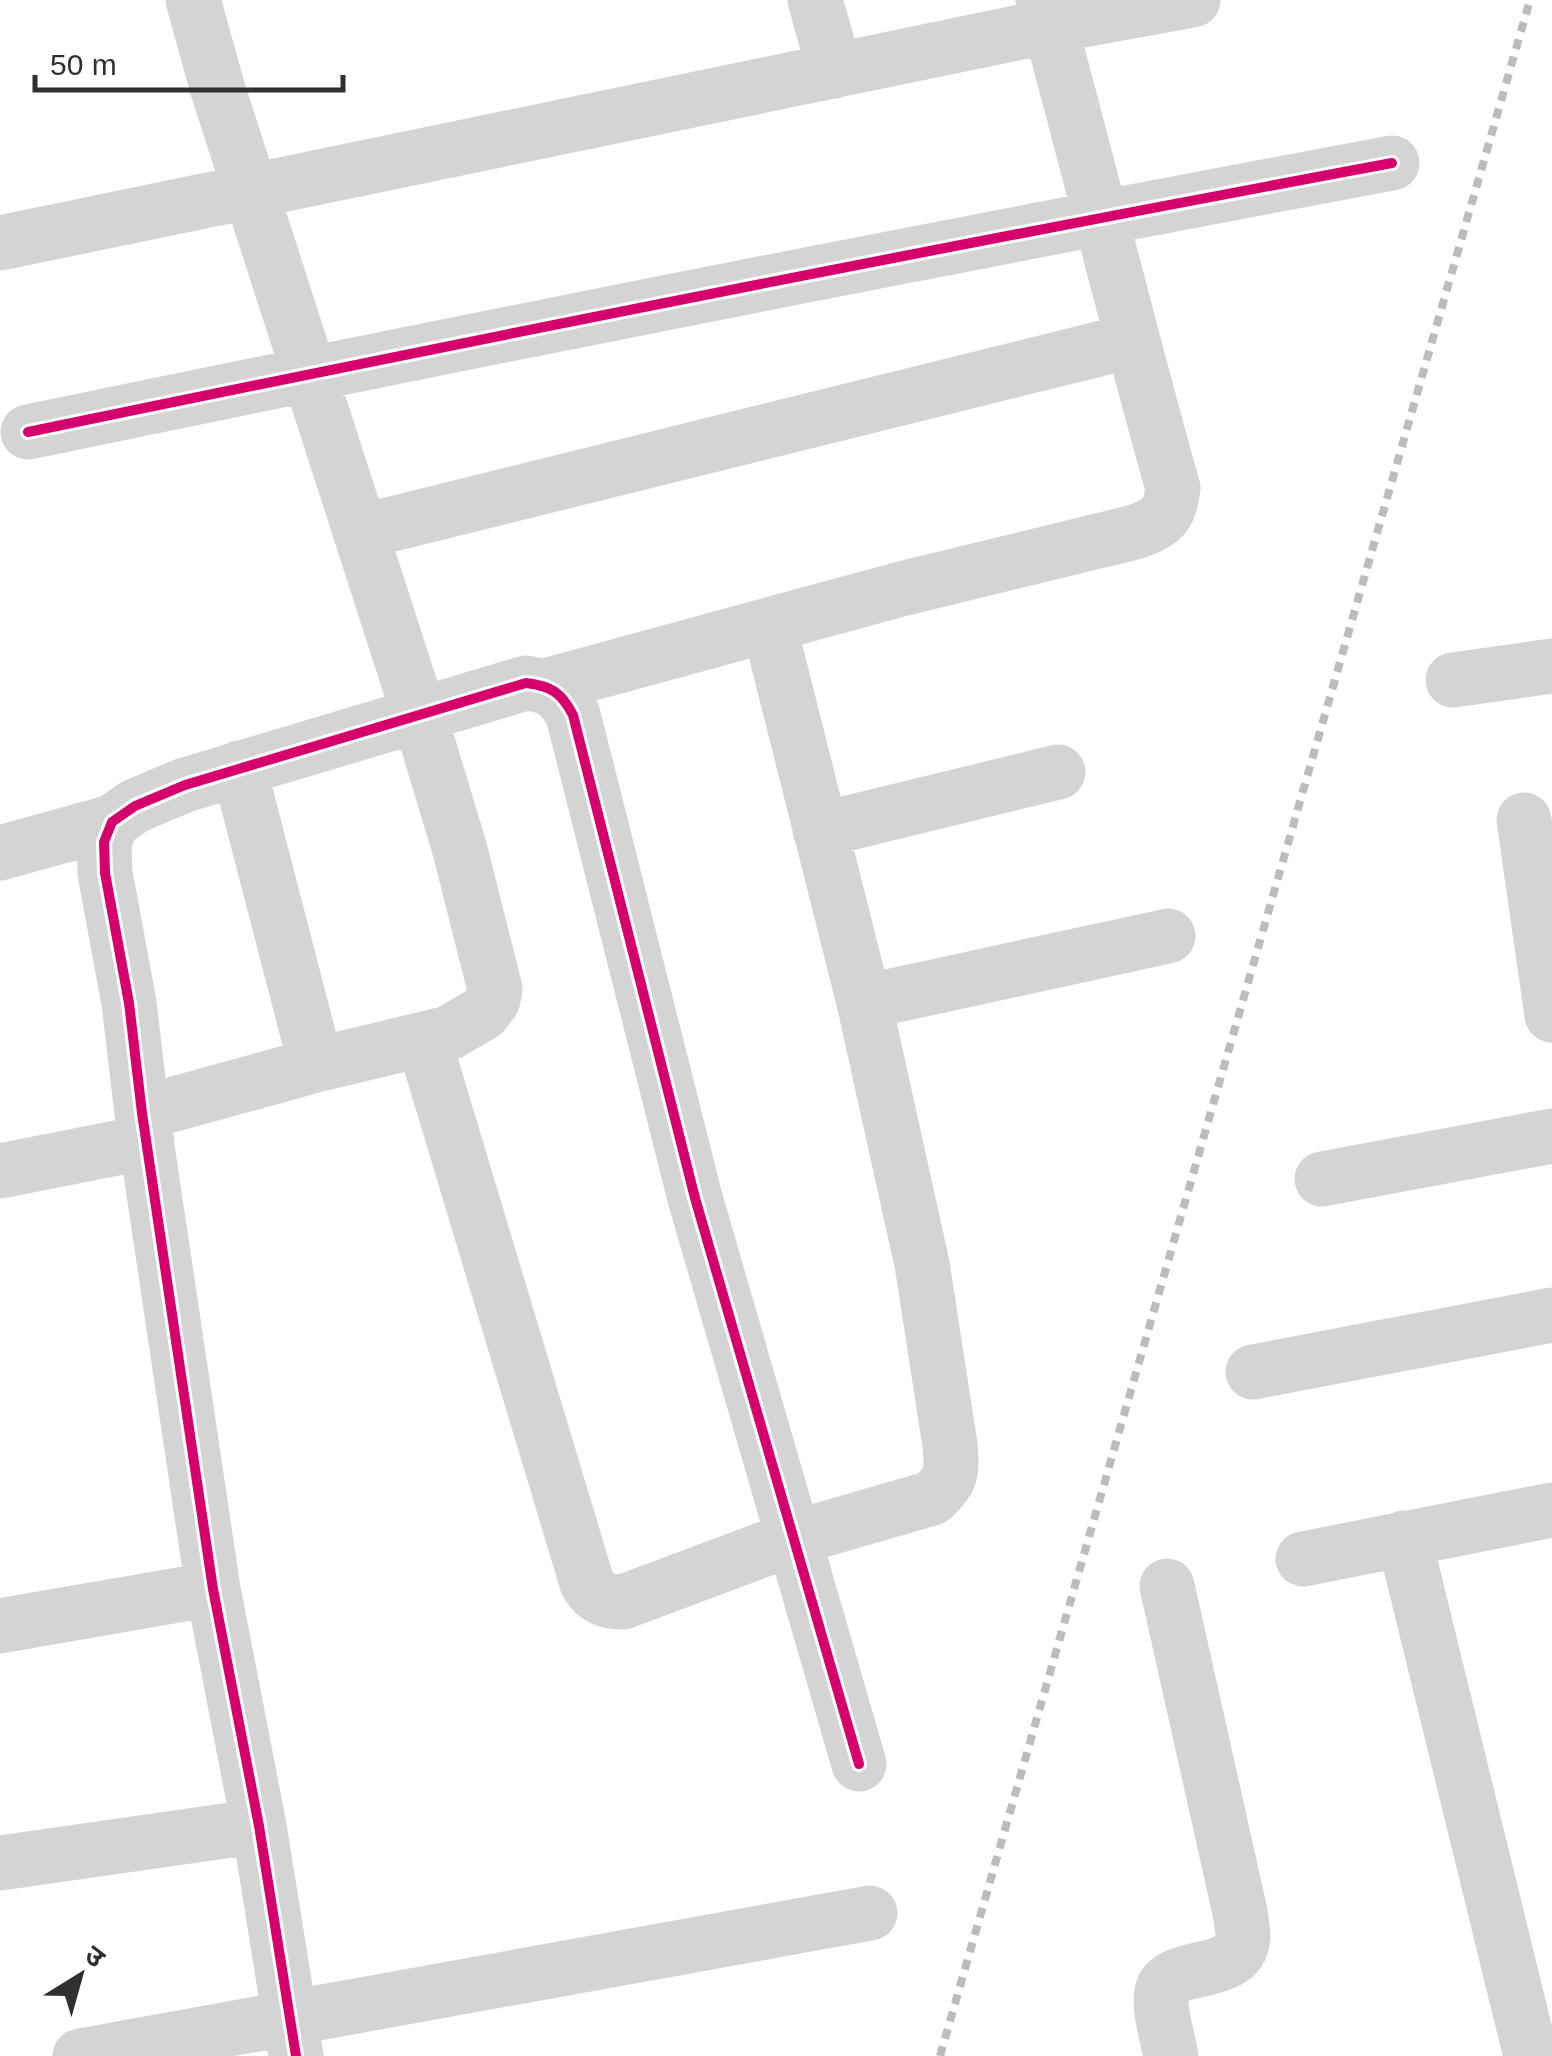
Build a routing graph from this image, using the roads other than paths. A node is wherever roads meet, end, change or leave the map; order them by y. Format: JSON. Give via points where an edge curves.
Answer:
{"nodes":[{"id":1,"x":193,"y":0,"type":"edge"},
{"id":2,"x":816,"y":0,"type":"edge"},
{"id":3,"x":1193,"y":0,"type":"edge"},
{"id":4,"x":1046,"y":13,"type":"edge"},
{"id":5,"x":836,"y":71,"type":"junction"},
{"id":6,"x":1392,"y":163,"type":"dead end"},
{"id":7,"x":251,"y":193,"type":"junction"},
{"id":8,"x":1101,"y":217,"type":"junction"},
{"id":9,"x":0,"y":243,"type":"edge"},
{"id":10,"x":1131,"y":341,"type":"junction"},
{"id":11,"x":310,"y":374,"type":"junction"},
{"id":12,"x":28,"y":432,"type":"dead end"},
{"id":13,"x":360,"y":532,"type":"junction"},
{"id":14,"x":769,"y":625,"type":"junction"},
{"id":15,"x":1552,"y":666,"type":"edge"},
{"id":16,"x":1453,"y":680,"type":"dead end"},
{"id":17,"x":546,"y":686,"type":"junction"},
{"id":18,"x":419,"y":714,"type":"junction"},
{"id":19,"x":239,"y":768,"type":"junction"},
{"id":20,"x":1058,"y":772,"type":"dead end"},
{"id":21,"x":1524,"y":820,"type":"dead end"},
{"id":22,"x":112,"y":822,"type":"junction"},
{"id":23,"x":820,"y":830,"type":"junction"},
{"id":24,"x":0,"y":853,"type":"edge"},
{"id":25,"x":1168,"y":936,"type":"dead end"},
{"id":26,"x":864,"y":1002,"type":"junction"},
{"id":27,"x":1551,"y":1006,"type":"edge"},
{"id":28,"x":1552,"y":1015,"type":"edge"},
{"id":29,"x":424,"y":1040,"type":"junction"},
{"id":30,"x":316,"y":1065,"type":"junction"},
{"id":31,"x":145,"y":1127,"type":"junction"},
{"id":32,"x":1552,"y":1136,"type":"edge"},
{"id":33,"x":0,"y":1170,"type":"edge"},
{"id":34,"x":1322,"y":1179,"type":"dead end"},
{"id":35,"x":1552,"y":1314,"type":"edge"},
{"id":36,"x":1253,"y":1372,"type":"dead end"},
{"id":37,"x":1552,"y":1510,"type":"edge"},
{"id":38,"x":794,"y":1538,"type":"junction"},
{"id":39,"x":1404,"y":1538,"type":"junction"},
{"id":40,"x":1303,"y":1559,"type":"dead end"},
{"id":41,"x":1167,"y":1586,"type":"dead end"},
{"id":42,"x":213,"y":1589,"type":"junction"},
{"id":43,"x":0,"y":1626,"type":"edge"},
{"id":44,"x":860,"y":1764,"type":"dead end"},
{"id":45,"x":258,"y":1826,"type":"junction"},
{"id":46,"x":0,"y":1863,"type":"edge"},
{"id":47,"x":870,"y":1913,"type":"dead end"},
{"id":48,"x":292,"y":2036,"type":"edge"},
{"id":49,"x":80,"y":2056,"type":"edge"},
{"id":50,"x":1172,"y":2056,"type":"edge"},
{"id":51,"x":1531,"y":2056,"type":"edge"}],
"edges":[{"from":1,"to":7,"type":"street"},
{"from":2,"to":5,"type":"street"},
{"from":3,"to":4,"type":"street"},
{"from":4,"to":5,"type":"street"},
{"from":4,"to":8,"type":"street"},
{"from":5,"to":7,"type":"street"},
{"from":6,"to":8,"type":"street"},
{"from":7,"to":9,"type":"street"},
{"from":7,"to":11,"type":"street"},
{"from":8,"to":10,"type":"street"},
{"from":8,"to":11,"type":"street"},
{"from":10,"to":13,"type":"street"},
{"from":10,"to":14,"type":"street","via":[[1173,488],[1158,524]]},
{"from":11,"to":12,"type":"street"},
{"from":11,"to":13,"type":"street"},
{"from":13,"to":18,"type":"street"},
{"from":14,"to":17,"type":"street"},
{"from":14,"to":23,"type":"street"},
{"from":15,"to":16,"type":"street"},
{"from":17,"to":18,"type":"street","via":[[526,682]]},
{"from":17,"to":38,"type":"street","via":[[573,715],[695,1198]]},
{"from":18,"to":19,"type":"street"},
{"from":18,"to":29,"type":"street","via":[[495,989],[484,1013]]},
{"from":19,"to":22,"type":"street","via":[[136,806]]},
{"from":19,"to":30,"type":"street"},
{"from":20,"to":23,"type":"street"},
{"from":21,"to":27,"type":"street"},
{"from":22,"to":24,"type":"street"},
{"from":22,"to":31,"type":"street","via":[[104,842],[105,873]]},
{"from":23,"to":26,"type":"street"},
{"from":25,"to":26,"type":"street"},
{"from":26,"to":38,"type":"street","via":[[922,1264],[952,1474],[932,1498]]},
{"from":27,"to":28,"type":"street"},
{"from":29,"to":30,"type":"street"},
{"from":29,"to":38,"type":"street","via":[[592,1593],[623,1602]]},
{"from":30,"to":31,"type":"street"},
{"from":31,"to":33,"type":"street"},
{"from":31,"to":42,"type":"street"},
{"from":32,"to":34,"type":"street"},
{"from":35,"to":36,"type":"street"},
{"from":37,"to":39,"type":"street"},
{"from":38,"to":44,"type":"street"},
{"from":39,"to":40,"type":"street"},
{"from":39,"to":51,"type":"street"},
{"from":41,"to":50,"type":"street","via":[[1243,1937],[1231,1959],[1166,1984],[1162,2007]]},
{"from":42,"to":43,"type":"street"},
{"from":42,"to":45,"type":"street"},
{"from":45,"to":46,"type":"street"},
{"from":45,"to":48,"type":"street"},
{"from":47,"to":48,"type":"street"},
{"from":48,"to":49,"type":"street"}]}
